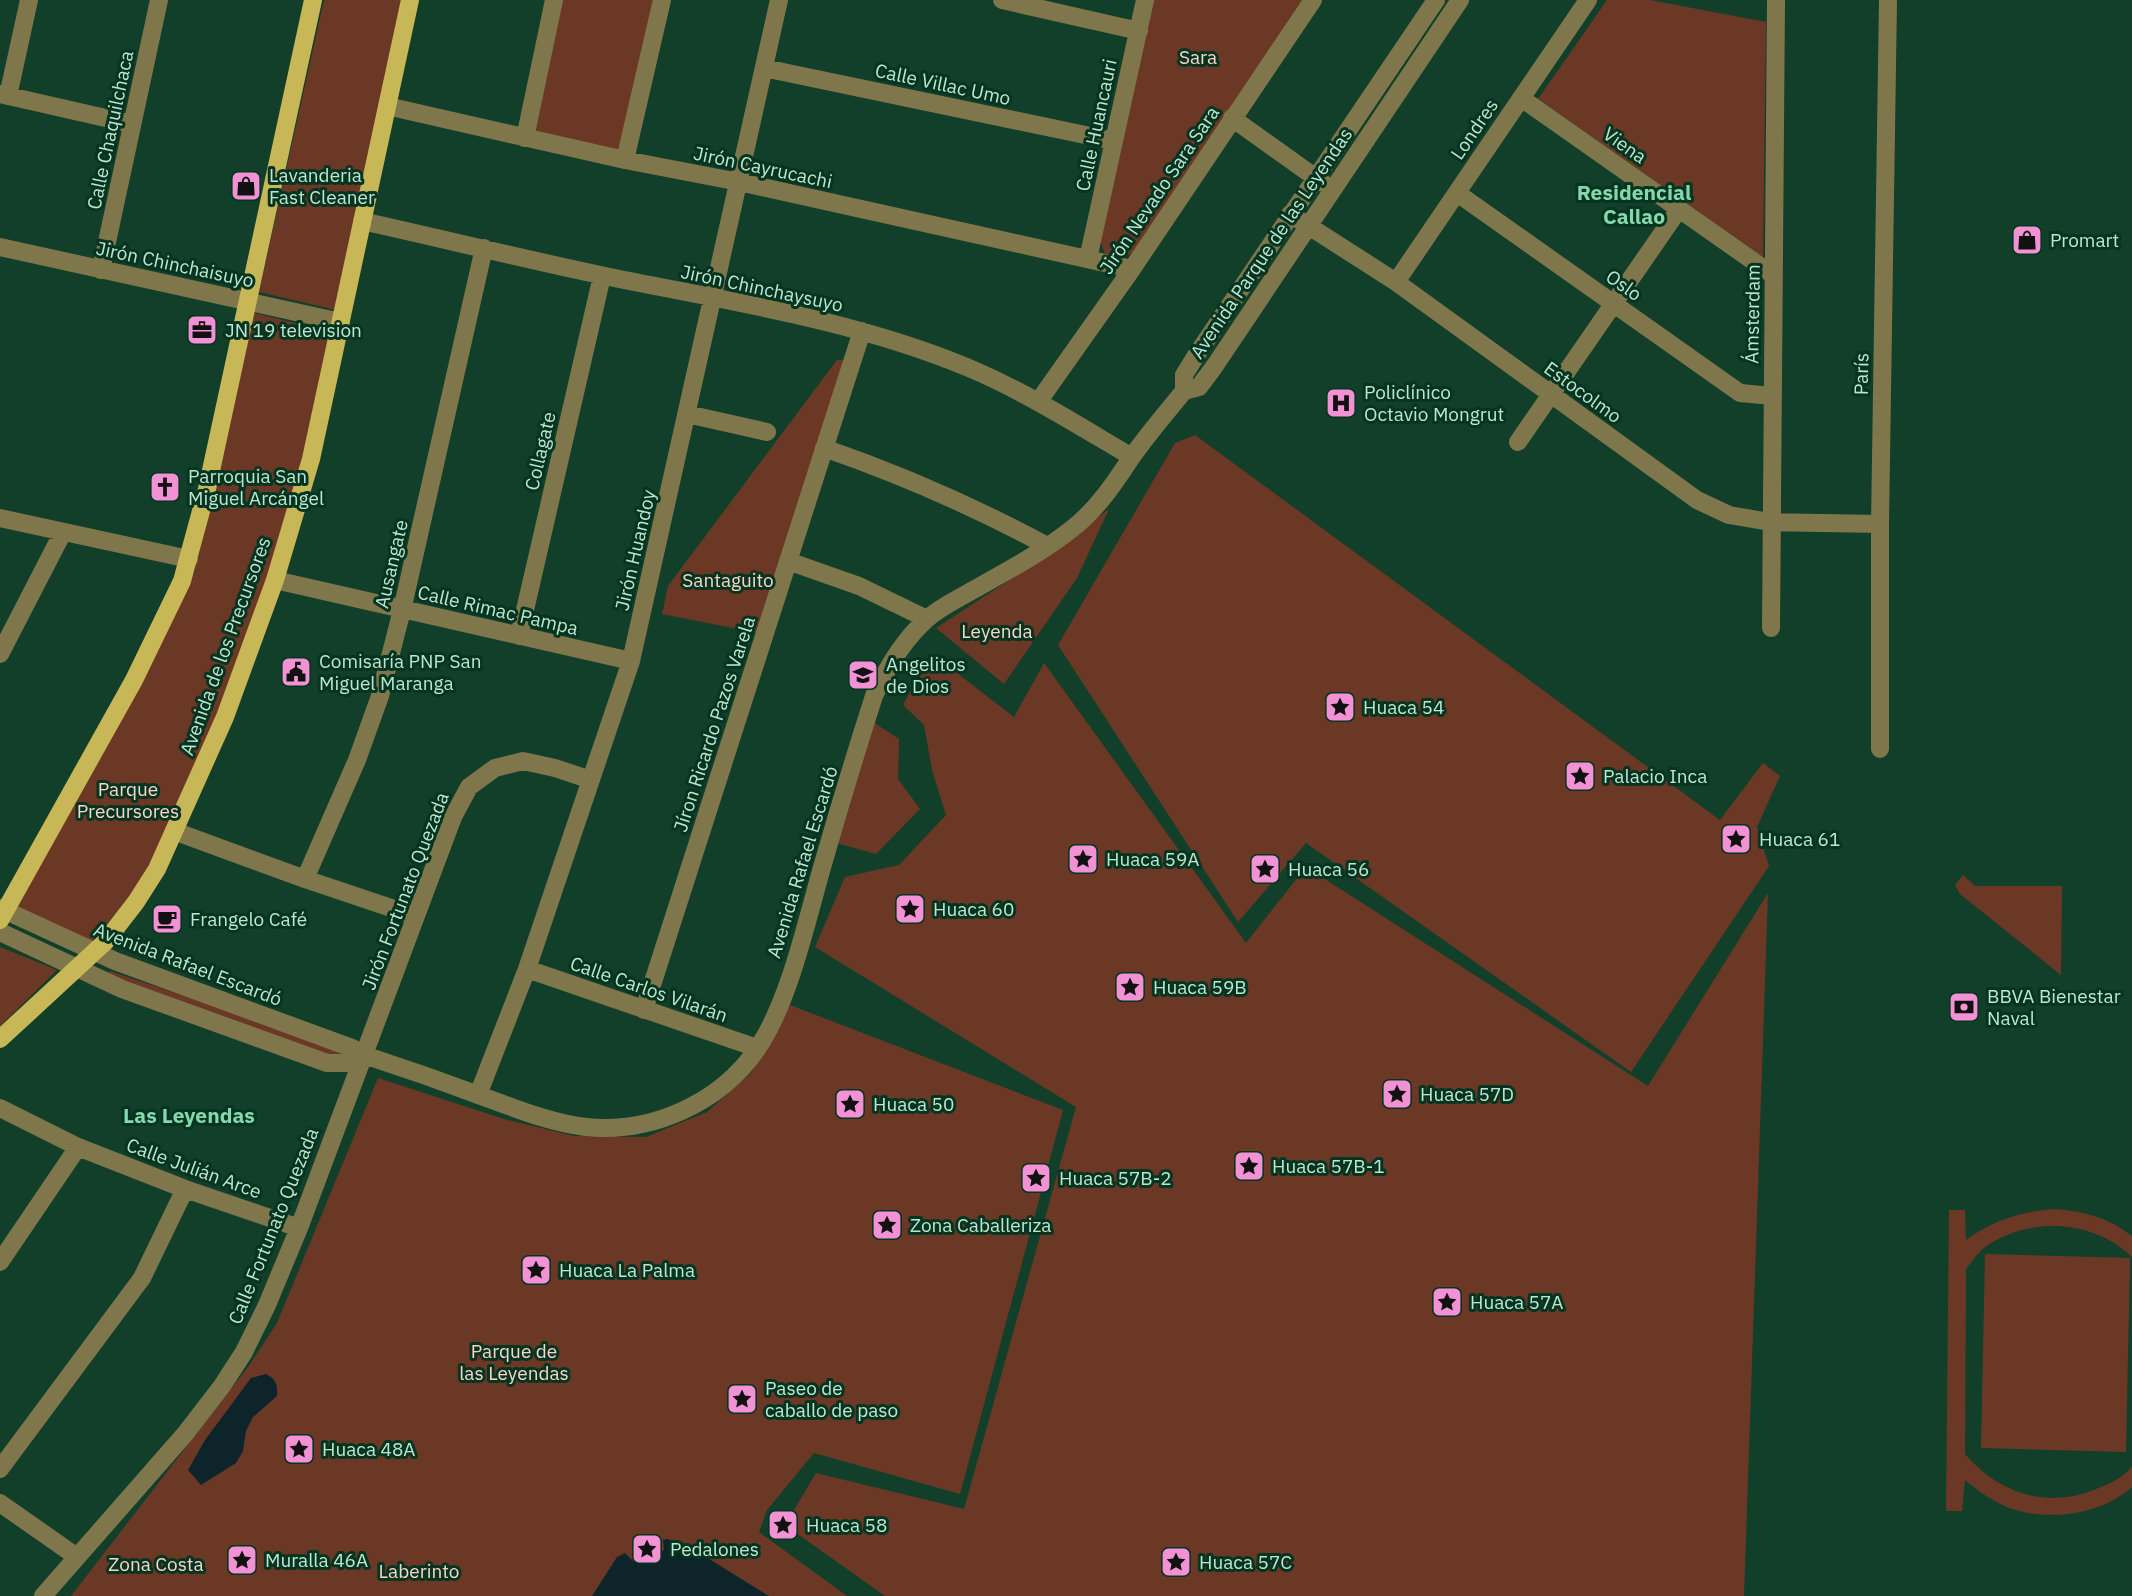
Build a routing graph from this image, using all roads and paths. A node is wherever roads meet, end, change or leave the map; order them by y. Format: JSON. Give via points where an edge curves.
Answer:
{"nodes":[{"id":1,"x":29,"y":0,"type":"edge"},
{"id":2,"x":159,"y":0,"type":"edge"},
{"id":3,"x":313,"y":0,"type":"edge"},
{"id":4,"x":411,"y":0,"type":"edge"},
{"id":5,"x":554,"y":0,"type":"edge"},
{"id":6,"x":662,"y":0,"type":"edge"},
{"id":7,"x":779,"y":0,"type":"edge"},
{"id":8,"x":1002,"y":0,"type":"edge"},
{"id":9,"x":1145,"y":0,"type":"edge"},
{"id":10,"x":1313,"y":0,"type":"edge"},
{"id":11,"x":1436,"y":0,"type":"edge"},
{"id":12,"x":1460,"y":0,"type":"edge"},
{"id":13,"x":1588,"y":0,"type":"edge"},
{"id":14,"x":1776,"y":0,"type":"edge"},
{"id":15,"x":1888,"y":0,"type":"edge"},
{"id":16,"x":1139,"y":31,"type":"junction"},
{"id":17,"x":764,"y":68,"type":"junction"},
{"id":18,"x":4,"y":95,"type":"edge"},
{"id":19,"x":1521,"y":98,"type":"junction"},
{"id":20,"x":387,"y":106,"type":"junction"},
{"id":21,"x":1232,"y":118,"type":"junction"},
{"id":22,"x":132,"y":124,"type":"junction"},
{"id":23,"x":525,"y":138,"type":"junction"},
{"id":24,"x":1114,"y":141,"type":"junction"},
{"id":25,"x":625,"y":160,"type":"junction"},
{"id":26,"x":1315,"y":177,"type":"junction"},
{"id":27,"x":738,"y":182,"type":"junction"},
{"id":28,"x":1333,"y":189,"type":"junction"},
{"id":29,"x":1457,"y":193,"type":"junction"},
{"id":30,"x":1679,"y":209,"type":"junction"},
{"id":31,"x":1290,"y":214,"type":"junction"},
{"id":32,"x":362,"y":221,"type":"junction"},
{"id":33,"x":1310,"y":226,"type":"junction"},
{"id":34,"x":0,"y":247,"type":"edge"},
{"id":35,"x":484,"y":248,"type":"junction"},
{"id":36,"x":1088,"y":259,"type":"junction"},
{"id":37,"x":1132,"y":269,"type":"junction"},
{"id":38,"x":101,"y":270,"type":"junction"},
{"id":39,"x":1773,"y":275,"type":"junction"},
{"id":40,"x":602,"y":276,"type":"junction"},
{"id":41,"x":1396,"y":282,"type":"junction"},
{"id":42,"x":713,"y":298,"type":"junction"},
{"id":43,"x":247,"y":302,"type":"junction"},
{"id":44,"x":1614,"y":304,"type":"junction"},
{"id":45,"x":341,"y":322,"type":"junction"},
{"id":46,"x":862,"y":331,"type":"junction"},
{"id":47,"x":1184,"y":391,"type":"junction"},
{"id":48,"x":1549,"y":394,"type":"junction"},
{"id":49,"x":1772,"y":396,"type":"junction"},
{"id":50,"x":1038,"y":402,"type":"junction"},
{"id":51,"x":687,"y":414,"type":"junction"},
{"id":52,"x":767,"y":432,"type":"dead end"},
{"id":53,"x":1518,"y":442,"type":"dead end"},
{"id":54,"x":824,"y":448,"type":"junction"},
{"id":55,"x":1132,"y":457,"type":"junction"},
{"id":56,"x":0,"y":518,"type":"edge"},
{"id":57,"x":1770,"y":522,"type":"junction"},
{"id":58,"x":1880,"y":524,"type":"junction"},
{"id":59,"x":63,"y":532,"type":"junction"},
{"id":60,"x":1047,"y":546,"type":"junction"},
{"id":61,"x":189,"y":559,"type":"junction"},
{"id":62,"x":788,"y":561,"type":"junction"},
{"id":63,"x":275,"y":580,"type":"junction"},
{"id":64,"x":402,"y":610,"type":"junction"},
{"id":65,"x":927,"y":619,"type":"junction"},
{"id":66,"x":1771,"y":628,"type":"dead end"},
{"id":67,"x":519,"y":636,"type":"junction"},
{"id":68,"x":2,"y":647,"type":"edge"},
{"id":69,"x":631,"y":661,"type":"junction"},
{"id":70,"x":1880,"y":749,"type":"dead end"},
{"id":71,"x":591,"y":780,"type":"junction"},
{"id":72,"x":174,"y":831,"type":"junction"},
{"id":73,"x":305,"y":879,"type":"junction"},
{"id":74,"x":2,"y":913,"type":"edge"},
{"id":75,"x":415,"y":916,"type":"junction"},
{"id":76,"x":0,"y":932,"type":"edge"},
{"id":77,"x":94,"y":952,"type":"junction"},
{"id":78,"x":76,"y":969,"type":"junction"},
{"id":79,"x":527,"y":969,"type":"junction"},
{"id":80,"x":644,"y":1010,"type":"junction"},
{"id":81,"x":0,"y":1039,"type":"edge"},
{"id":82,"x":757,"y":1048,"type":"junction"},
{"id":83,"x":364,"y":1055,"type":"junction"},
{"id":84,"x":478,"y":1095,"type":"junction"},
{"id":85,"x":0,"y":1108,"type":"edge"},
{"id":86,"x":78,"y":1147,"type":"junction"},
{"id":87,"x":185,"y":1189,"type":"junction"},
{"id":88,"x":299,"y":1228,"type":"junction"},
{"id":89,"x":0,"y":1262,"type":"edge"},
{"id":90,"x":0,"y":1469,"type":"edge"},
{"id":91,"x":0,"y":1503,"type":"edge"},
{"id":92,"x":76,"y":1558,"type":"junction"},
{"id":93,"x":43,"y":1596,"type":"edge"}],
"edges":[{"from":1,"to":18,"type":"street"},
{"from":2,"to":22,"type":"street","name":"Calle Chaquilchaca"},
{"from":3,"to":43,"type":"main road"},
{"from":4,"to":20,"type":"main road","name":"Avenida de los Precursores"},
{"from":5,"to":23,"type":"street"},
{"from":6,"to":25,"type":"street"},
{"from":7,"to":17,"type":"street","name":"Jirón Huandoy"},
{"from":8,"to":16,"type":"street"},
{"from":9,"to":16,"type":"street","name":"Calle Huancauri"},
{"from":10,"to":21,"type":"street","name":"Jirón Nevado Sara Sara"},
{"from":11,"to":26,"type":"street","name":"Avenida Parque de las Leyendas"},
{"from":12,"to":28,"type":"street","name":"Avenida Parque de las Leyendas"},
{"from":13,"to":19,"type":"street","name":"Londres"},
{"from":14,"to":39,"type":"street","name":"Ámsterdam"},
{"from":15,"to":58,"type":"street","name":"París"},
{"from":16,"to":24,"type":"street","name":"Calle Huancauri"},
{"from":17,"to":24,"type":"street","name":"Calle Villac Umo"},
{"from":17,"to":27,"type":"street","name":"Jirón Huandoy"},
{"from":18,"to":22,"type":"street"},
{"from":19,"to":29,"type":"street","name":"Londres"},
{"from":19,"to":30,"type":"street","name":"Viena"},
{"from":20,"to":23,"type":"street","name":"Jirón Cayrucachi"},
{"from":20,"to":32,"type":"main road","name":"Avenida de los Precursores"},
{"from":21,"to":26,"type":"street"},
{"from":21,"to":37,"type":"street","name":"Jirón Nevado Sara Sara"},
{"from":22,"to":38,"type":"street","name":"Calle Chaquilchaca"},
{"from":23,"to":25,"type":"street","name":"Jirón Cayrucachi"},
{"from":24,"to":36,"type":"street","name":"Calle Huancauri"},
{"from":25,"to":27,"type":"street","name":"Jirón Cayrucachi"},
{"from":26,"to":28,"type":"street"},
{"from":26,"to":31,"type":"street","name":"Avenida Parque de las Leyendas"},
{"from":27,"to":36,"type":"street","name":"Jirón Cayrucachi"},
{"from":27,"to":42,"type":"street","name":"Jirón Huandoy"},
{"from":28,"to":33,"type":"street","name":"Avenida Parque de las Leyendas"},
{"from":29,"to":41,"type":"street","name":"Londres"},
{"from":29,"to":44,"type":"street","name":"Oslo"},
{"from":30,"to":39,"type":"street","name":"Viena"},
{"from":30,"to":44,"type":"street"},
{"from":31,"to":33,"type":"street","name":"Estocolmo"},
{"from":31,"to":47,"type":"street","name":"Avenida Parque de las Leyendas","via":[[1184,375]]},
{"from":32,"to":35,"type":"street","name":"Jirón Chinchaysuyo"},
{"from":32,"to":45,"type":"main road","name":"Avenida de los Precursores"},
{"from":33,"to":41,"type":"street","name":"Estocolmo"},
{"from":33,"to":47,"type":"street","name":"Avenida Parque de las Leyendas","via":[[1199,387]]},
{"from":34,"to":38,"type":"street","name":"Jirón Chinchaisuyo"},
{"from":35,"to":40,"type":"street","name":"Jirón Chinchaysuyo"},
{"from":35,"to":64,"type":"street","name":"Ausangate"},
{"from":36,"to":37,"type":"street","name":"Jirón Cayrucachi"},
{"from":37,"to":50,"type":"street","name":"Jirón Nevado Sara Sara"},
{"from":38,"to":43,"type":"street","name":"Jirón Chinchaisuyo"},
{"from":39,"to":49,"type":"street","name":"Ámsterdam"},
{"from":40,"to":42,"type":"street","name":"Jirón Chinchaysuyo"},
{"from":40,"to":67,"type":"street","name":"Collagate"},
{"from":41,"to":48,"type":"street","name":"Estocolmo"},
{"from":42,"to":46,"type":"street","name":"Jirón Chinchaysuyo"},
{"from":42,"to":51,"type":"street","name":"Jirón Huandoy"},
{"from":43,"to":45,"type":"street","name":"Jirón Chinchaisuyo"},
{"from":43,"to":61,"type":"main road"},
{"from":44,"to":48,"type":"street"},
{"from":44,"to":49,"type":"street","name":"Oslo","via":[[1740,393]]},
{"from":45,"to":63,"type":"main road","name":"Avenida de los Precursores","via":[[311,459]]},
{"from":46,"to":50,"type":"street","name":"Jirón Chinchaysuyo","via":[[971,368]]},
{"from":46,"to":54,"type":"street","name":"Jíron Ricardo Pazos Varela"},
{"from":47,"to":55,"type":"street","name":"Avenida Rafael Escardó"},
{"from":48,"to":53,"type":"street"},
{"from":48,"to":57,"type":"street","name":"Estocolmo","via":[[1697,500],[1729,515]]},
{"from":49,"to":57,"type":"street","name":"Ámsterdam"},
{"from":50,"to":55,"type":"street","name":"Jirón Chinchaysuyo"},
{"from":51,"to":52,"type":"street"},
{"from":51,"to":69,"type":"street","name":"Jirón Huandoy"},
{"from":54,"to":60,"type":"street","via":[[949,497]]},
{"from":54,"to":62,"type":"street","name":"Jíron Ricardo Pazos Varela"},
{"from":55,"to":60,"type":"street","name":"Avenida Rafael Escardó","via":[[1093,510]]},
{"from":56,"to":59,"type":"street"},
{"from":57,"to":58,"type":"street","name":"Estocolmo"},
{"from":57,"to":66,"type":"street","name":"Ámsterdam"},
{"from":58,"to":70,"type":"street","name":"París"},
{"from":59,"to":61,"type":"street"},
{"from":59,"to":68,"type":"street"},
{"from":60,"to":65,"type":"street","name":"Avenida Rafael Escardó"},
{"from":61,"to":74,"type":"main road","via":[[139,669]]},
{"from":62,"to":65,"type":"street","via":[[859,586]]},
{"from":62,"to":80,"type":"street","name":"Jíron Ricardo Pazos Varela"},
{"from":63,"to":64,"type":"street","name":"Calle Rimac Pampa"},
{"from":63,"to":72,"type":"main road","name":"Avenida de los Precursores","via":[[225,717]]},
{"from":64,"to":67,"type":"street","name":"Calle Rimac Pampa"},
{"from":64,"to":73,"type":"street","name":"Ausangate","via":[[380,696],[357,760]]},
{"from":65,"to":82,"type":"street","name":"Avenida Rafael Escardó","via":[[902,646],[874,696],[788,980]]},
{"from":67,"to":69,"type":"street","name":"Calle Rimac Pampa"},
{"from":69,"to":71,"type":"street","name":"Jirón Huandoy"},
{"from":71,"to":75,"type":"street","name":"Jirón Fortunato Quezada","via":[[523,761],[495,768],[469,787]]},
{"from":71,"to":79,"type":"street","name":"Jirón Huandoy"},
{"from":72,"to":73,"type":"street"},
{"from":72,"to":77,"type":"main road","name":"Avenida de los Precursores","via":[[136,902]]},
{"from":73,"to":75,"type":"street"},
{"from":74,"to":77,"type":"street","name":"Avenida Rafael Escardó"},
{"from":75,"to":83,"type":"street","name":"Jirón Fortunato Quezada"},
{"from":76,"to":78,"type":"street"},
{"from":77,"to":78,"type":"main road","name":"Avenida de los Precursores"},
{"from":77,"to":83,"type":"street","name":"Avenida Rafael Escardó"},
{"from":78,"to":81,"type":"main road","name":"Avenida de los Precursores"},
{"from":78,"to":83,"type":"street","via":[[327,1063],[351,1062]]},
{"from":79,"to":80,"type":"street","name":"Calle Carlos Vilarán"},
{"from":79,"to":84,"type":"street","name":"Jirón Huandoy"},
{"from":80,"to":82,"type":"street","name":"Calle Carlos Vilarán"},
{"from":82,"to":84,"type":"street","name":"Avenida Rafael Escardó","via":[[723,1085],[700,1101],[679,1113],[634,1125],[585,1127]]},
{"from":83,"to":84,"type":"street","name":"Avenida Rafael Escardó"},
{"from":83,"to":88,"type":"street","name":"Calle Fortunato Quezada"},
{"from":85,"to":86,"type":"street","name":"Calle Julián Arce"},
{"from":86,"to":87,"type":"street","name":"Calle Julián Arce"},
{"from":86,"to":89,"type":"street"},
{"from":87,"to":88,"type":"street","name":"Calle Julián Arce"},
{"from":87,"to":90,"type":"street","via":[[142,1279]]},
{"from":88,"to":92,"type":"street","name":"Calle Fortunato Quezada","via":[[267,1306],[222,1386]]},
{"from":91,"to":92,"type":"street"},
{"from":92,"to":93,"type":"street","name":"Calle Fortunato Quezada"}]}
